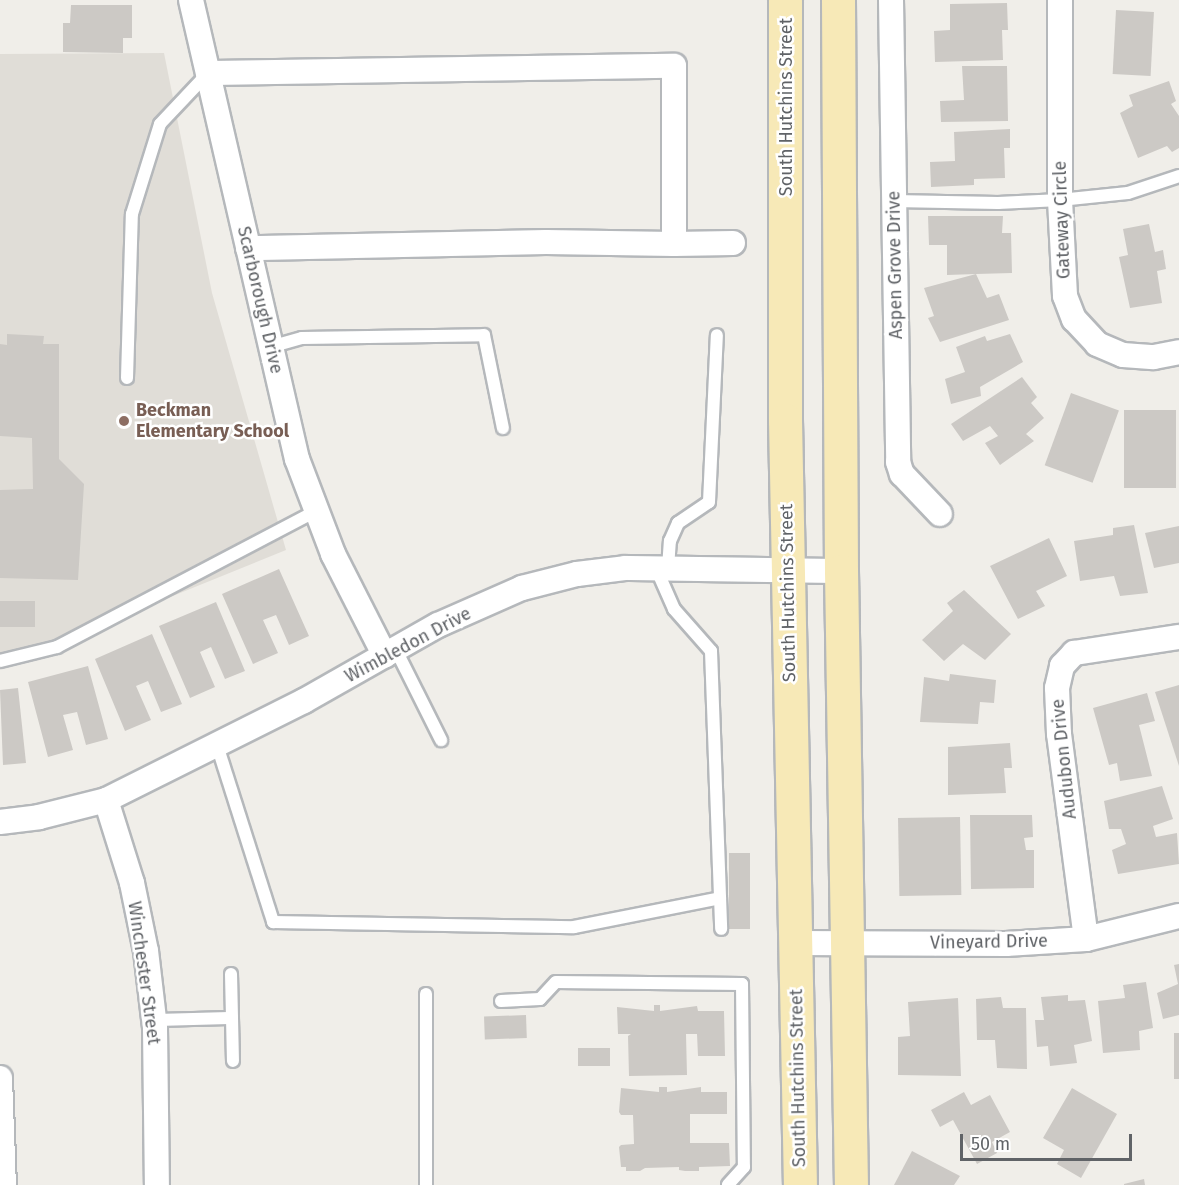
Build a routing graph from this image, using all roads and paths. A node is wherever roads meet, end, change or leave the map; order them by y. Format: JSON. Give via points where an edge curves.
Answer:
{"nodes":[{"id":1,"x":191,"y":0,"type":"edge"},
{"id":2,"x":785,"y":0,"type":"edge"},
{"id":3,"x":838,"y":0,"type":"edge"},
{"id":4,"x":891,"y":0,"type":"edge"},
{"id":5,"x":1060,"y":0,"type":"edge"},
{"id":6,"x":208,"y":73,"type":"junction"},
{"id":7,"x":1179,"y":176,"type":"edge"},
{"id":8,"x":1060,"y":200,"type":"junction"},
{"id":9,"x":894,"y":201,"type":"junction"},
{"id":10,"x":733,"y":243,"type":"dead end"},
{"id":11,"x":675,"y":244,"type":"junction"},
{"id":12,"x":248,"y":248,"type":"junction"},
{"id":13,"x":717,"y":335,"type":"dead end"},
{"id":14,"x":270,"y":347,"type":"junction"},
{"id":15,"x":1179,"y":352,"type":"edge"},
{"id":16,"x":127,"y":378,"type":"dead end"},
{"id":17,"x":503,"y":428,"type":"dead end"},
{"id":18,"x":316,"y":511,"type":"junction"},
{"id":19,"x":940,"y":514,"type":"dead end"},
{"id":20,"x":662,"y":568,"type":"junction"},
{"id":21,"x":788,"y":570,"type":"junction"},
{"id":22,"x":840,"y":571,"type":"junction"},
{"id":23,"x":1179,"y":637,"type":"edge"},
{"id":24,"x":391,"y":653,"type":"junction"},
{"id":25,"x":0,"y":661,"type":"edge"},
{"id":26,"x":441,"y":740,"type":"dead end"},
{"id":27,"x":217,"y":745,"type":"junction"},
{"id":28,"x":106,"y":800,"type":"junction"},
{"id":29,"x":0,"y":822,"type":"edge"},
{"id":30,"x":720,"y":898,"type":"junction"},
{"id":31,"x":1179,"y":916,"type":"edge"},
{"id":32,"x":721,"y":929,"type":"dead end"},
{"id":33,"x":1086,"y":939,"type":"junction"},
{"id":34,"x":796,"y":943,"type":"junction"},
{"id":35,"x":845,"y":943,"type":"junction"},
{"id":36,"x":231,"y":974,"type":"dead end"},
{"id":37,"x":426,"y":994,"type":"dead end"},
{"id":38,"x":501,"y":1001,"type":"dead end"},
{"id":39,"x":232,"y":1018,"type":"junction"},
{"id":40,"x":154,"y":1020,"type":"junction"},
{"id":41,"x":233,"y":1060,"type":"dead end"},
{"id":42,"x":0,"y":1078,"type":"edge"},
{"id":43,"x":4,"y":1185,"type":"edge"},
{"id":44,"x":157,"y":1185,"type":"edge"},
{"id":45,"x":426,"y":1185,"type":"edge"},
{"id":46,"x":728,"y":1185,"type":"edge"},
{"id":47,"x":800,"y":1185,"type":"edge"},
{"id":48,"x":851,"y":1185,"type":"edge"}],
"edges":[{"from":1,"to":6,"type":"street","name":"Scarborough Drive"},
{"from":2,"to":21,"type":"main road","name":"South Hutchins Street"},
{"from":3,"to":22,"type":"main road"},
{"from":4,"to":9,"type":"street","name":"Aspen Grove Drive"},
{"from":5,"to":8,"type":"street","name":"Gateway Circle"},
{"from":6,"to":11,"type":"street","via":[[674,66]]},
{"from":6,"to":12,"type":"street","name":"Scarborough Drive"},
{"from":6,"to":16,"type":"lane","via":[[160,124],[132,214]]},
{"from":7,"to":8,"type":"lane","via":[[1128,193]]},
{"from":8,"to":9,"type":"lane"},
{"from":8,"to":15,"type":"street","name":"Gateway Circle","via":[[1065,296],[1074,319],[1097,344],[1123,356],[1154,357]]},
{"from":9,"to":19,"type":"street","name":"Aspen Grove Drive","via":[[898,462],[902,474]]},
{"from":10,"to":11,"type":"street"},
{"from":11,"to":12,"type":"street","via":[[546,242]]},
{"from":12,"to":14,"type":"street","name":"Scarborough Drive"},
{"from":13,"to":20,"type":"lane","via":[[709,502],[678,523]]},
{"from":14,"to":17,"type":"lane","via":[[302,338],[484,335]]},
{"from":14,"to":18,"type":"street","name":"Scarborough Drive","via":[[297,459]]},
{"from":18,"to":24,"type":"street","name":"Scarborough Drive","via":[[333,554]]},
{"from":18,"to":25,"type":"lane","via":[[57,647]]},
{"from":20,"to":21,"type":"street","name":"Wimbledon Drive"},
{"from":20,"to":24,"type":"street","name":"Wimbledon Drive","via":[[577,574],[522,588],[438,625]]},
{"from":20,"to":30,"type":"lane","via":[[674,609],[711,651]]},
{"from":21,"to":22,"type":"street","name":"Wimbledon Drive"},
{"from":21,"to":34,"type":"main road","name":"South Hutchins Street"},
{"from":22,"to":35,"type":"main road"},
{"from":23,"to":33,"type":"street","name":"Audubon Drive","via":[[1074,653],[1062,666],[1056,688],[1059,734]]},
{"from":24,"to":26,"type":"lane"},
{"from":24,"to":27,"type":"street","name":"Wimbledon Drive"},
{"from":27,"to":28,"type":"street","name":"Wimbledon Drive"},
{"from":27,"to":30,"type":"lane","via":[[273,922],[574,927]]},
{"from":28,"to":29,"type":"street","name":"Wimbledon Drive","via":[[39,818]]},
{"from":28,"to":40,"type":"street","name":"Winchester Street","via":[[132,883],[146,951]]},
{"from":30,"to":32,"type":"lane"},
{"from":31,"to":33,"type":"street","name":"Vineyard Drive"},
{"from":33,"to":35,"type":"street","name":"Vineyard Drive","via":[[1006,944]]},
{"from":34,"to":35,"type":"street","name":"Vineyard Drive"},
{"from":34,"to":47,"type":"main road","name":"South Hutchins Street"},
{"from":35,"to":48,"type":"main road"},
{"from":36,"to":39,"type":"lane"},
{"from":37,"to":45,"type":"lane"},
{"from":38,"to":46,"type":"lane","via":[[540,999],[556,982],[742,984],[744,1167]]},
{"from":39,"to":40,"type":"lane"},
{"from":39,"to":41,"type":"lane"},
{"from":40,"to":44,"type":"street","name":"Winchester Street"},
{"from":42,"to":43,"type":"street"}]}
